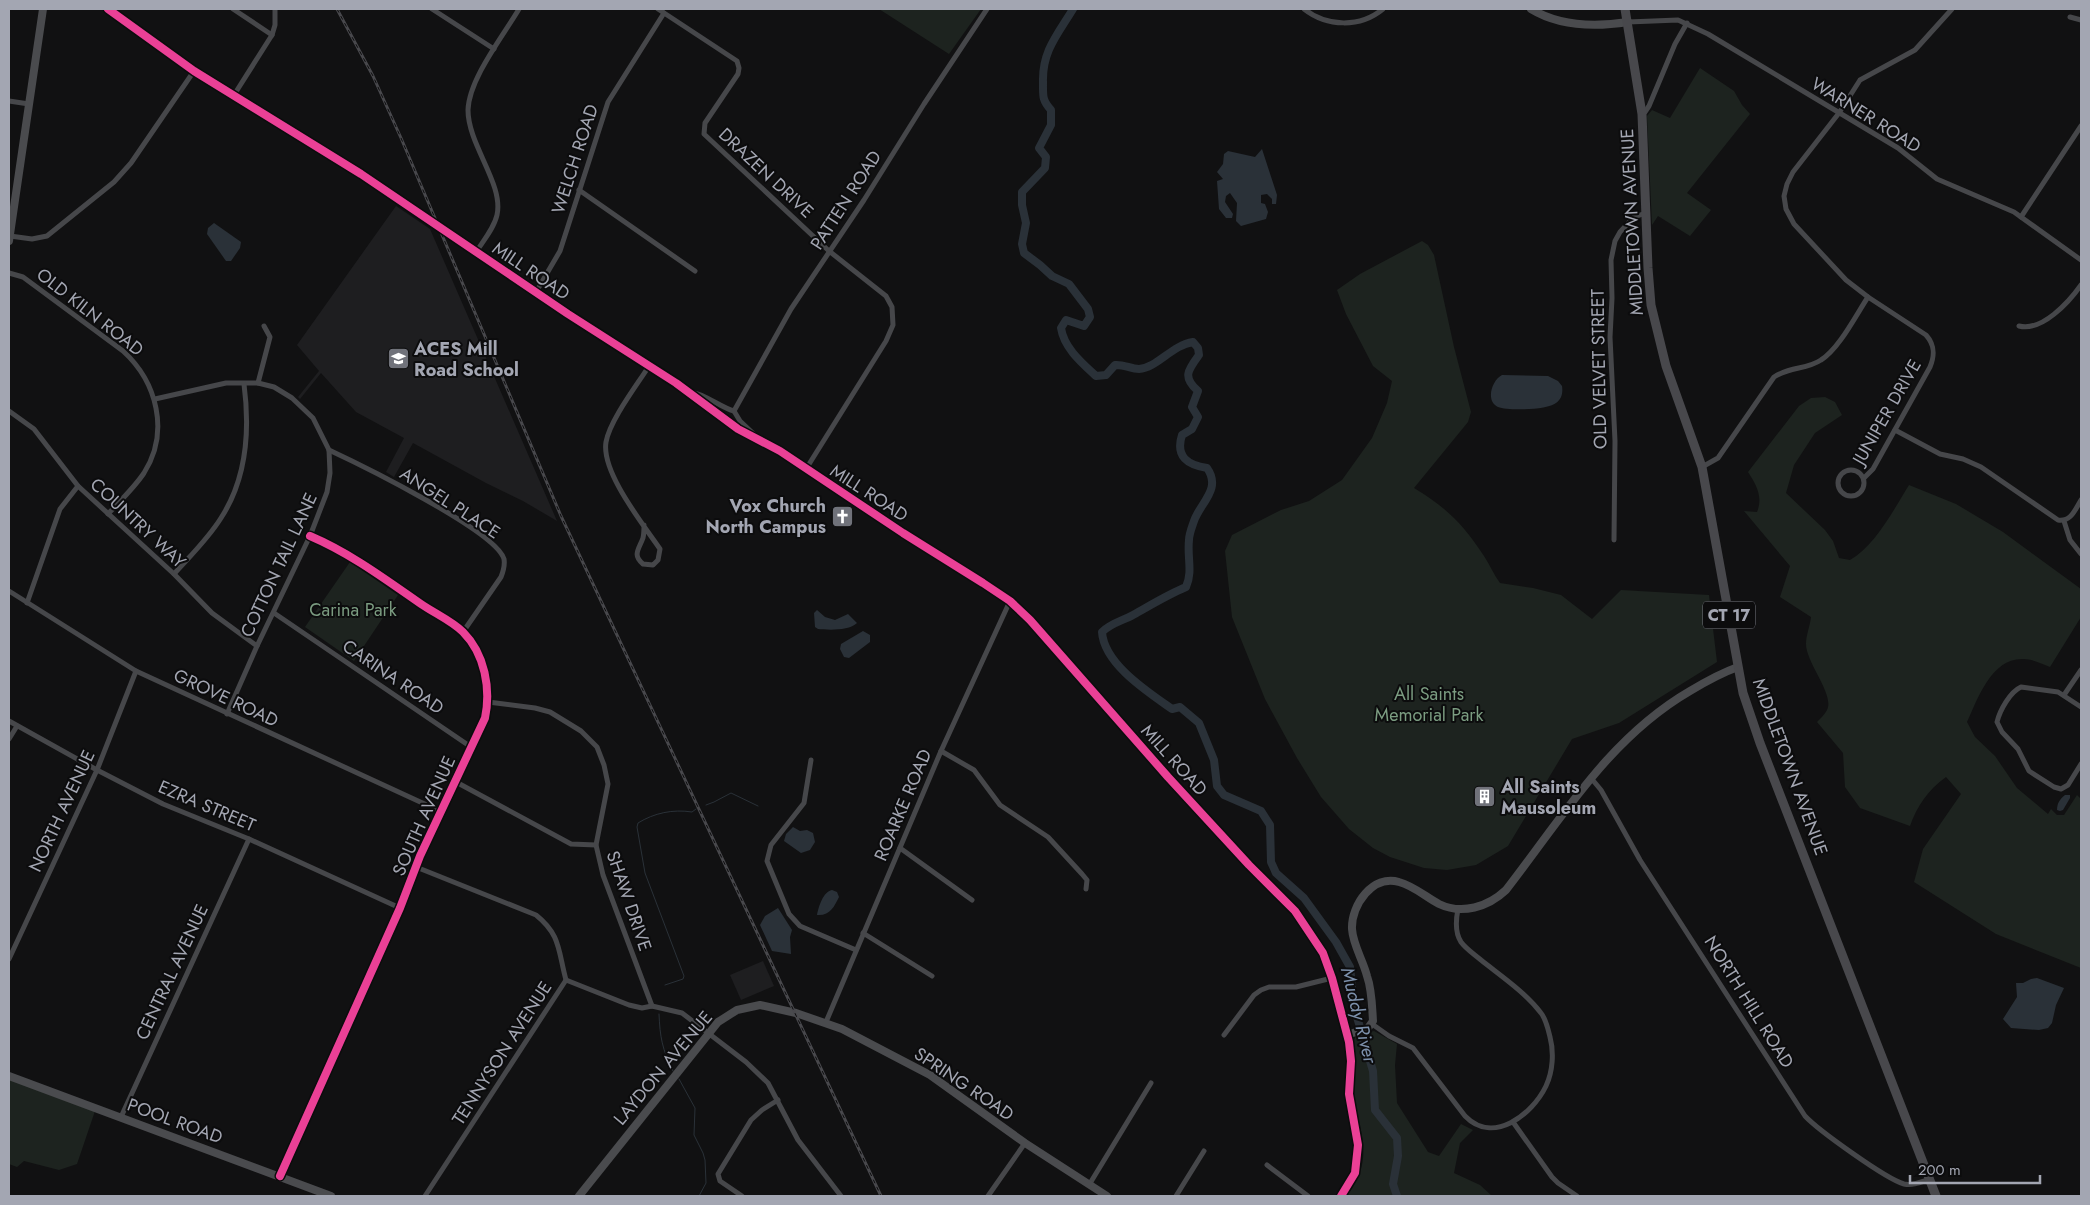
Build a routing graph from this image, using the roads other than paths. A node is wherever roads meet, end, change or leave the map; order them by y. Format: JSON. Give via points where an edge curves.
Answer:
{"nodes":[{"id":1,"x":43,"y":9,"type":"edge"},
{"id":2,"x":108,"y":9,"type":"edge"},
{"id":3,"x":234,"y":9,"type":"edge"},
{"id":4,"x":275,"y":9,"type":"edge"},
{"id":5,"x":432,"y":9,"type":"edge"},
{"id":6,"x":519,"y":9,"type":"edge"},
{"id":7,"x":658,"y":9,"type":"edge"},
{"id":8,"x":986,"y":9,"type":"edge"},
{"id":9,"x":1304,"y":9,"type":"edge"},
{"id":10,"x":1383,"y":9,"type":"edge"},
{"id":11,"x":1531,"y":9,"type":"edge"},
{"id":12,"x":1625,"y":9,"type":"edge"},
{"id":13,"x":1952,"y":9,"type":"edge"},
{"id":14,"x":664,"y":13,"type":"junction"},
{"id":15,"x":2070,"y":17,"type":"dead end"},
{"id":16,"x":2081,"y":20,"type":"edge"},
{"id":17,"x":1628,"y":22,"type":"junction"},
{"id":18,"x":1686,"y":23,"type":"junction"},
{"id":19,"x":272,"y":35,"type":"junction"},
{"id":20,"x":494,"y":49,"type":"junction"},
{"id":21,"x":194,"y":71,"type":"junction"},
{"id":22,"x":234,"y":95,"type":"junction"},
{"id":23,"x":9,"y":101,"type":"edge"},
{"id":24,"x":29,"y":104,"type":"junction"},
{"id":25,"x":1839,"y":113,"type":"junction"},
{"id":26,"x":1642,"y":114,"type":"junction"},
{"id":27,"x":2081,"y":126,"type":"edge"},
{"id":28,"x":579,"y":190,"type":"junction"},
{"id":29,"x":1646,"y":213,"type":"junction"},
{"id":30,"x":2021,"y":217,"type":"junction"},
{"id":31,"x":9,"y":238,"type":"edge"},
{"id":32,"x":829,"y":251,"type":"junction"},
{"id":33,"x":476,"y":252,"type":"junction"},
{"id":34,"x":2081,"y":260,"type":"edge"},
{"id":35,"x":696,"y":271,"type":"dead end"},
{"id":36,"x":9,"y":273,"type":"edge"},
{"id":37,"x":2081,"y":286,"type":"edge"},
{"id":38,"x":536,"y":292,"type":"junction"},
{"id":39,"x":1868,"y":297,"type":"junction"},
{"id":40,"x":264,"y":326,"type":"dead end"},
{"id":41,"x":2019,"y":326,"type":"dead end"},
{"id":42,"x":649,"y":366,"type":"junction"},
{"id":43,"x":258,"y":383,"type":"junction"},
{"id":44,"x":244,"y":384,"type":"junction"},
{"id":45,"x":690,"y":393,"type":"junction"},
{"id":46,"x":155,"y":399,"type":"junction"},
{"id":47,"x":9,"y":411,"type":"edge"},
{"id":48,"x":734,"y":411,"type":"junction"},
{"id":49,"x":1895,"y":430,"type":"junction"},
{"id":50,"x":759,"y":441,"type":"junction"},
{"id":51,"x":329,"y":450,"type":"junction"},
{"id":52,"x":1702,"y":468,"type":"junction"},
{"id":53,"x":806,"y":469,"type":"junction"},
{"id":54,"x":1864,"y":478,"type":"junction"},
{"id":55,"x":78,"y":486,"type":"junction"},
{"id":56,"x":2081,"y":500,"type":"edge"},
{"id":57,"x":108,"y":514,"type":"junction"},
{"id":58,"x":2064,"y":521,"type":"junction"},
{"id":59,"x":644,"y":526,"type":"junction"},
{"id":60,"x":310,"y":536,"type":"junction"},
{"id":61,"x":1614,"y":540,"type":"dead end"},
{"id":62,"x":2081,"y":554,"type":"edge"},
{"id":63,"x":174,"y":574,"type":"junction"},
{"id":64,"x":9,"y":591,"type":"edge"},
{"id":65,"x":1010,"y":601,"type":"junction"},
{"id":66,"x":27,"y":603,"type":"junction"},
{"id":67,"x":274,"y":613,"type":"junction"},
{"id":68,"x":463,"y":632,"type":"junction"},
{"id":69,"x":257,"y":646,"type":"junction"},
{"id":70,"x":1738,"y":668,"type":"junction"},
{"id":71,"x":2081,"y":670,"type":"edge"},
{"id":72,"x":136,"y":671,"type":"junction"},
{"id":73,"x":2064,"y":695,"type":"junction"},
{"id":74,"x":488,"y":702,"type":"junction"},
{"id":75,"x":2081,"y":707,"type":"edge"},
{"id":76,"x":227,"y":714,"type":"junction"},
{"id":77,"x":9,"y":721,"type":"edge"},
{"id":78,"x":17,"y":726,"type":"junction"},
{"id":79,"x":9,"y":739,"type":"edge"},
{"id":80,"x":471,"y":747,"type":"junction"},
{"id":81,"x":941,"y":752,"type":"junction"},
{"id":82,"x":811,"y":760,"type":"dead end"},
{"id":83,"x":2081,"y":764,"type":"edge"},
{"id":84,"x":97,"y":770,"type":"junction"},
{"id":85,"x":1591,"y":778,"type":"junction"},
{"id":86,"x":456,"y":782,"type":"junction"},
{"id":87,"x":442,"y":812,"type":"junction"},
{"id":88,"x":249,"y":839,"type":"junction"},
{"id":89,"x":596,"y":845,"type":"junction"},
{"id":90,"x":900,"y":848,"type":"junction"},
{"id":91,"x":416,"y":867,"type":"junction"},
{"id":92,"x":1086,"y":888,"type":"dead end"},
{"id":93,"x":972,"y":900,"type":"dead end"},
{"id":94,"x":400,"y":908,"type":"junction"},
{"id":95,"x":1458,"y":909,"type":"junction"},
{"id":96,"x":863,"y":933,"type":"junction"},
{"id":97,"x":856,"y":950,"type":"junction"},
{"id":98,"x":9,"y":959,"type":"edge"},
{"id":99,"x":932,"y":976,"type":"dead end"},
{"id":100,"x":1332,"y":978,"type":"junction"},
{"id":101,"x":566,"y":980,"type":"junction"},
{"id":102,"x":652,"y":1006,"type":"junction"},
{"id":103,"x":796,"y":1013,"type":"joint"},
{"id":104,"x":826,"y":1022,"type":"junction"},
{"id":105,"x":1372,"y":1024,"type":"junction"},
{"id":106,"x":709,"y":1033,"type":"junction"},
{"id":107,"x":1224,"y":1034,"type":"dead end"},
{"id":108,"x":1351,"y":1034,"type":"junction"},
{"id":109,"x":9,"y":1076,"type":"edge"},
{"id":110,"x":1151,"y":1084,"type":"dead end"},
{"id":111,"x":778,"y":1100,"type":"junction"},
{"id":112,"x":120,"y":1117,"type":"junction"},
{"id":113,"x":1512,"y":1122,"type":"junction"},
{"id":114,"x":1025,"y":1143,"type":"junction"},
{"id":115,"x":1204,"y":1151,"type":"dead end"},
{"id":116,"x":1267,"y":1165,"type":"dead end"},
{"id":117,"x":280,"y":1176,"type":"junction"},
{"id":118,"x":1930,"y":1179,"type":"junction"},
{"id":119,"x":1089,"y":1185,"type":"junction"},
{"id":120,"x":331,"y":1196,"type":"edge"},
{"id":121,"x":425,"y":1196,"type":"edge"},
{"id":122,"x":579,"y":1196,"type":"edge"},
{"id":123,"x":742,"y":1196,"type":"edge"},
{"id":124,"x":841,"y":1196,"type":"edge"},
{"id":125,"x":988,"y":1196,"type":"edge"},
{"id":126,"x":1107,"y":1196,"type":"edge"},
{"id":127,"x":1176,"y":1196,"type":"edge"},
{"id":128,"x":1308,"y":1196,"type":"edge"},
{"id":129,"x":1341,"y":1196,"type":"edge"},
{"id":130,"x":1577,"y":1196,"type":"edge"},
{"id":131,"x":1936,"y":1196,"type":"edge"}],
"edges":[{"from":1,"to":24,"type":"street"},
{"from":2,"to":21,"type":"street","name":"MILL ROAD"},
{"from":3,"to":19,"type":"street"},
{"from":4,"to":19,"type":"street"},
{"from":5,"to":20,"type":"street"},
{"from":6,"to":20,"type":"street"},
{"from":7,"to":14,"type":"street","name":"DRAZEN DRIVE"},
{"from":8,"to":32,"type":"street","name":"PATTEN ROAD"},
{"from":9,"to":10,"type":"street","via":[[1323,20],[1339,23],[1368,18]]},
{"from":11,"to":17,"type":"street","via":[[1587,25]]},
{"from":12,"to":17,"type":"main road","name":"MIDDLETOWN AVENUE","number":"CT 17"},
{"from":13,"to":25,"type":"street","name":"JUNIPER DRIVE","via":[[1915,50],[1860,80]]},
{"from":14,"to":28,"type":"street","name":"WELCH ROAD","via":[[608,102]]},
{"from":14,"to":32,"type":"street","name":"DRAZEN DRIVE","via":[[737,61],[740,68],[705,123],[704,134]]},
{"from":15,"to":16,"type":"street"},
{"from":17,"to":18,"type":"street","name":"WARNER ROAD","via":[[1670,19]]},
{"from":17,"to":26,"type":"main road","name":"MIDDLETOWN AVENUE","number":"CT 17"},
{"from":18,"to":25,"type":"street","name":"WARNER ROAD"},
{"from":18,"to":26,"type":"street","via":[[1647,110]]},
{"from":19,"to":22,"type":"street"},
{"from":20,"to":33,"type":"street","via":[[476,80],[468,110],[472,135],[494,186],[498,207],[496,219]]},
{"from":21,"to":22,"type":"street","name":"MILL ROAD"},
{"from":21,"to":31,"type":"street","via":[[114,182],[47,236]]},
{"from":22,"to":33,"type":"street","name":"MILL ROAD"},
{"from":23,"to":24,"type":"street"},
{"from":24,"to":31,"type":"street"},
{"from":25,"to":30,"type":"street","name":"WARNER ROAD","via":[[1898,148],[1937,179]]},
{"from":25,"to":39,"type":"street","name":"JUNIPER DRIVE","via":[[1793,172],[1784,202],[1794,224],[1846,280]]},
{"from":26,"to":29,"type":"main road","name":"MIDDLETOWN AVENUE","number":"CT 17"},
{"from":27,"to":30,"type":"street"},
{"from":28,"to":35,"type":"street"},
{"from":28,"to":38,"type":"street","name":"WELCH ROAD","via":[[560,251]]},
{"from":29,"to":52,"type":"main road","name":"MIDDLETOWN AVENUE","number":"CT 17","via":[[1649,283],[1655,326]]},
{"from":29,"to":61,"type":"street","name":"OLD VELVET STREET","via":[[1634,217],[1620,232],[1611,260]]},
{"from":30,"to":34,"type":"street","name":"WARNER ROAD"},
{"from":32,"to":48,"type":"street","name":"PATTEN ROAD","via":[[779,328]]},
{"from":32,"to":53,"type":"street","via":[[886,296],[892,308],[894,325]]},
{"from":33,"to":38,"type":"street","name":"MILL ROAD"},
{"from":36,"to":46,"type":"street","name":"OLD KILN ROAD","via":[[23,277],[124,351],[142,371]]},
{"from":37,"to":41,"type":"street","via":[[2062,309],[2032,327]]},
{"from":38,"to":42,"type":"street","name":"MILL ROAD"},
{"from":39,"to":49,"type":"street","name":"JUNIPER DRIVE","via":[[1926,335],[1933,349],[1930,367]]},
{"from":39,"to":52,"type":"street","via":[[1829,354],[1813,364],[1784,371],[1774,377],[1718,458]]},
{"from":40,"to":43,"type":"street","via":[[270,336]]},
{"from":42,"to":45,"type":"street","name":"MILL ROAD"},
{"from":42,"to":59,"type":"street","via":[[613,423],[606,442],[606,458],[613,476]]},
{"from":43,"to":44,"type":"street","name":"COTTON TAIL LANE"},
{"from":43,"to":51,"type":"street","name":"COTTON TAIL LANE","via":[[280,390],[314,418]]},
{"from":44,"to":46,"type":"street","name":"COTTON TAIL LANE","via":[[226,383]]},
{"from":44,"to":63,"type":"street","via":[[247,436],[233,494],[208,536]]},
{"from":45,"to":48,"type":"street","via":[[697,393],[720,407]]},
{"from":45,"to":50,"type":"street","name":"MILL ROAD","via":[[733,426]]},
{"from":46,"to":57,"type":"street","name":"OLD KILN ROAD","via":[[158,425],[150,462],[139,480]]},
{"from":47,"to":55,"type":"street","name":"COUNTRY WAY","via":[[34,429]]},
{"from":48,"to":50,"type":"street"},
{"from":49,"to":54,"type":"street","name":"JUNIPER DRIVE","via":[[1873,469]]},
{"from":49,"to":58,"type":"street","via":[[1940,454],[1963,458],[1981,467],[2052,517]]},
{"from":50,"to":53,"type":"street","name":"MILL ROAD"},
{"from":51,"to":60,"type":"street","name":"COTTON TAIL LANE","via":[[327,492]]},
{"from":51,"to":68,"type":"street","name":"ANGEL PLACE","via":[[432,503],[495,546],[504,558],[501,577]]},
{"from":52,"to":70,"type":"main road","name":"MIDDLETOWN AVENUE","number":"CT 17"},
{"from":53,"to":65,"type":"street","name":"MILL ROAD"},
{"from":54,"to":54,"type":"street","name":"JUNIPER DRIVE","via":[[1862,489],[1852,496],[1842,493],[1838,486],[1839,478],[1848,471],[1860,473]]},
{"from":55,"to":57,"type":"street","name":"COUNTRY WAY"},
{"from":55,"to":66,"type":"street","via":[[60,509]]},
{"from":56,"to":58,"type":"street"},
{"from":57,"to":63,"type":"street","name":"COUNTRY WAY"},
{"from":58,"to":62,"type":"street","via":[[2070,540]]},
{"from":59,"to":59,"type":"street","via":[[660,549],[658,560],[648,565],[638,561],[636,555],[644,537]]},
{"from":60,"to":67,"type":"street","name":"COTTON TAIL LANE"},
{"from":60,"to":68,"type":"street","name":"SOUTH AVENUE","via":[[348,554]]},
{"from":63,"to":69,"type":"street","name":"COUNTRY WAY","via":[[212,613]]},
{"from":64,"to":66,"type":"street","name":"GROVE ROAD"},
{"from":65,"to":81,"type":"street","name":"ROARKE ROAD"},
{"from":65,"to":100,"type":"street","name":"MILL ROAD","via":[[1249,865],[1295,910],[1323,953]]},
{"from":66,"to":72,"type":"street","name":"GROVE ROAD"},
{"from":67,"to":69,"type":"street","name":"COTTON TAIL LANE"},
{"from":67,"to":80,"type":"street","name":"CARINA ROAD"},
{"from":68,"to":74,"type":"street","name":"SOUTH AVENUE","via":[[478,654],[485,672]]},
{"from":69,"to":76,"type":"street","name":"COTTON TAIL LANE"},
{"from":70,"to":85,"type":"street","via":[[1700,684],[1659,710],[1619,746]]},
{"from":70,"to":118,"type":"main road","name":"MIDDLETOWN AVENUE","number":"CT 17","via":[[1749,714]]},
{"from":71,"to":73,"type":"street"},
{"from":72,"to":76,"type":"street","name":"GROVE ROAD"},
{"from":72,"to":84,"type":"street","name":"NORTH AVENUE"},
{"from":73,"to":75,"type":"street"},
{"from":73,"to":83,"type":"street","via":[[2031,687],[2019,688],[1998,716],[1998,725],[2016,745],[2029,771],[2054,788],[2068,785]]},
{"from":74,"to":80,"type":"street","name":"SOUTH AVENUE","via":[[485,718]]},
{"from":74,"to":89,"type":"street","name":"SHAW DRIVE","via":[[550,712],[581,731],[597,747],[608,784]]},
{"from":76,"to":87,"type":"street","name":"GROVE ROAD"},
{"from":77,"to":78,"type":"street","name":"EZRA STREET"},
{"from":78,"to":79,"type":"street"},
{"from":78,"to":84,"type":"street","name":"EZRA STREET"},
{"from":80,"to":86,"type":"street","name":"SOUTH AVENUE"},
{"from":81,"to":90,"type":"street","name":"ROARKE ROAD"},
{"from":81,"to":92,"type":"street","via":[[974,770],[1000,805],[1048,836],[1087,880]]},
{"from":82,"to":97,"type":"street","via":[[804,803],[771,844],[768,861],[789,914],[800,926]]},
{"from":84,"to":88,"type":"street","name":"EZRA STREET","via":[[163,804]]},
{"from":84,"to":98,"type":"street","name":"NORTH AVENUE"},
{"from":85,"to":95,"type":"street","via":[[1506,890],[1488,904]]},
{"from":85,"to":118,"type":"street","name":"NORTH HILL ROAD","via":[[1805,1116],[1899,1182],[1913,1184]]},
{"from":86,"to":87,"type":"street","name":"SOUTH AVENUE"},
{"from":86,"to":89,"type":"street","via":[[571,844]]},
{"from":87,"to":91,"type":"street","name":"SOUTH AVENUE"},
{"from":88,"to":94,"type":"street","name":"EZRA STREET"},
{"from":88,"to":112,"type":"street","name":"CENTRAL AVENUE"},
{"from":89,"to":102,"type":"street","name":"SHAW DRIVE","via":[[603,875]]},
{"from":90,"to":93,"type":"street"},
{"from":90,"to":96,"type":"street","name":"ROARKE ROAD"},
{"from":91,"to":94,"type":"street","name":"SOUTH AVENUE"},
{"from":91,"to":101,"type":"street","via":[[536,915],[556,936]]},
{"from":94,"to":117,"type":"street","name":"SOUTH AVENUE"},
{"from":95,"to":105,"type":"street","via":[[1440,904],[1406,884],[1394,881],[1381,882],[1360,900],[1352,930],[1370,986]]},
{"from":95,"to":113,"type":"street","via":[[1456,925],[1460,941],[1542,1014],[1552,1043],[1546,1085],[1533,1105]]},
{"from":96,"to":97,"type":"street","name":"ROARKE ROAD"},
{"from":96,"to":99,"type":"street"},
{"from":97,"to":104,"type":"street","name":"ROARKE ROAD"},
{"from":100,"to":107,"type":"street","via":[[1296,987],[1261,990]]},
{"from":100,"to":108,"type":"street","name":"MILL ROAD"},
{"from":101,"to":102,"type":"street","name":"TENNYSON AVENUE","via":[[629,1005]]},
{"from":101,"to":121,"type":"street","name":"TENNYSON AVENUE"},
{"from":102,"to":106,"type":"street","name":"TENNYSON AVENUE","via":[[682,1013]]},
{"from":103,"to":104,"type":"street","name":"SPRING ROAD"},
{"from":103,"to":106,"type":"street","name":"LAYDON AVENUE","via":[[767,1006],[743,1007],[724,1017]]},
{"from":104,"to":114,"type":"street","name":"SPRING ROAD","via":[[930,1075]]},
{"from":105,"to":108,"type":"street"},
{"from":105,"to":113,"type":"street","via":[[1413,1048],[1470,1122],[1487,1128]]},
{"from":106,"to":111,"type":"street","name":"TENNYSON AVENUE","via":[[763,1077]]},
{"from":106,"to":122,"type":"street","name":"LAYDON AVENUE"},
{"from":108,"to":129,"type":"street","name":"MILL ROAD","via":[[1349,1094],[1358,1155],[1355,1173]]},
{"from":109,"to":112,"type":"street","name":"POOL ROAD"},
{"from":110,"to":119,"type":"street"},
{"from":111,"to":123,"type":"street","via":[[750,1120],[721,1168],[718,1177]]},
{"from":111,"to":124,"type":"street","name":"TENNYSON AVENUE","via":[[798,1140]]},
{"from":112,"to":117,"type":"street","name":"POOL ROAD"},
{"from":113,"to":130,"type":"street","via":[[1558,1184]]},
{"from":114,"to":119,"type":"street","name":"SPRING ROAD"},
{"from":114,"to":125,"type":"street"},
{"from":115,"to":127,"type":"street"},
{"from":116,"to":128,"type":"street"},
{"from":117,"to":120,"type":"street","name":"POOL ROAD"},
{"from":118,"to":131,"type":"main road","name":"MIDDLETOWN AVENUE","number":"CT 17"},
{"from":119,"to":126,"type":"street","name":"SPRING ROAD"}]}
